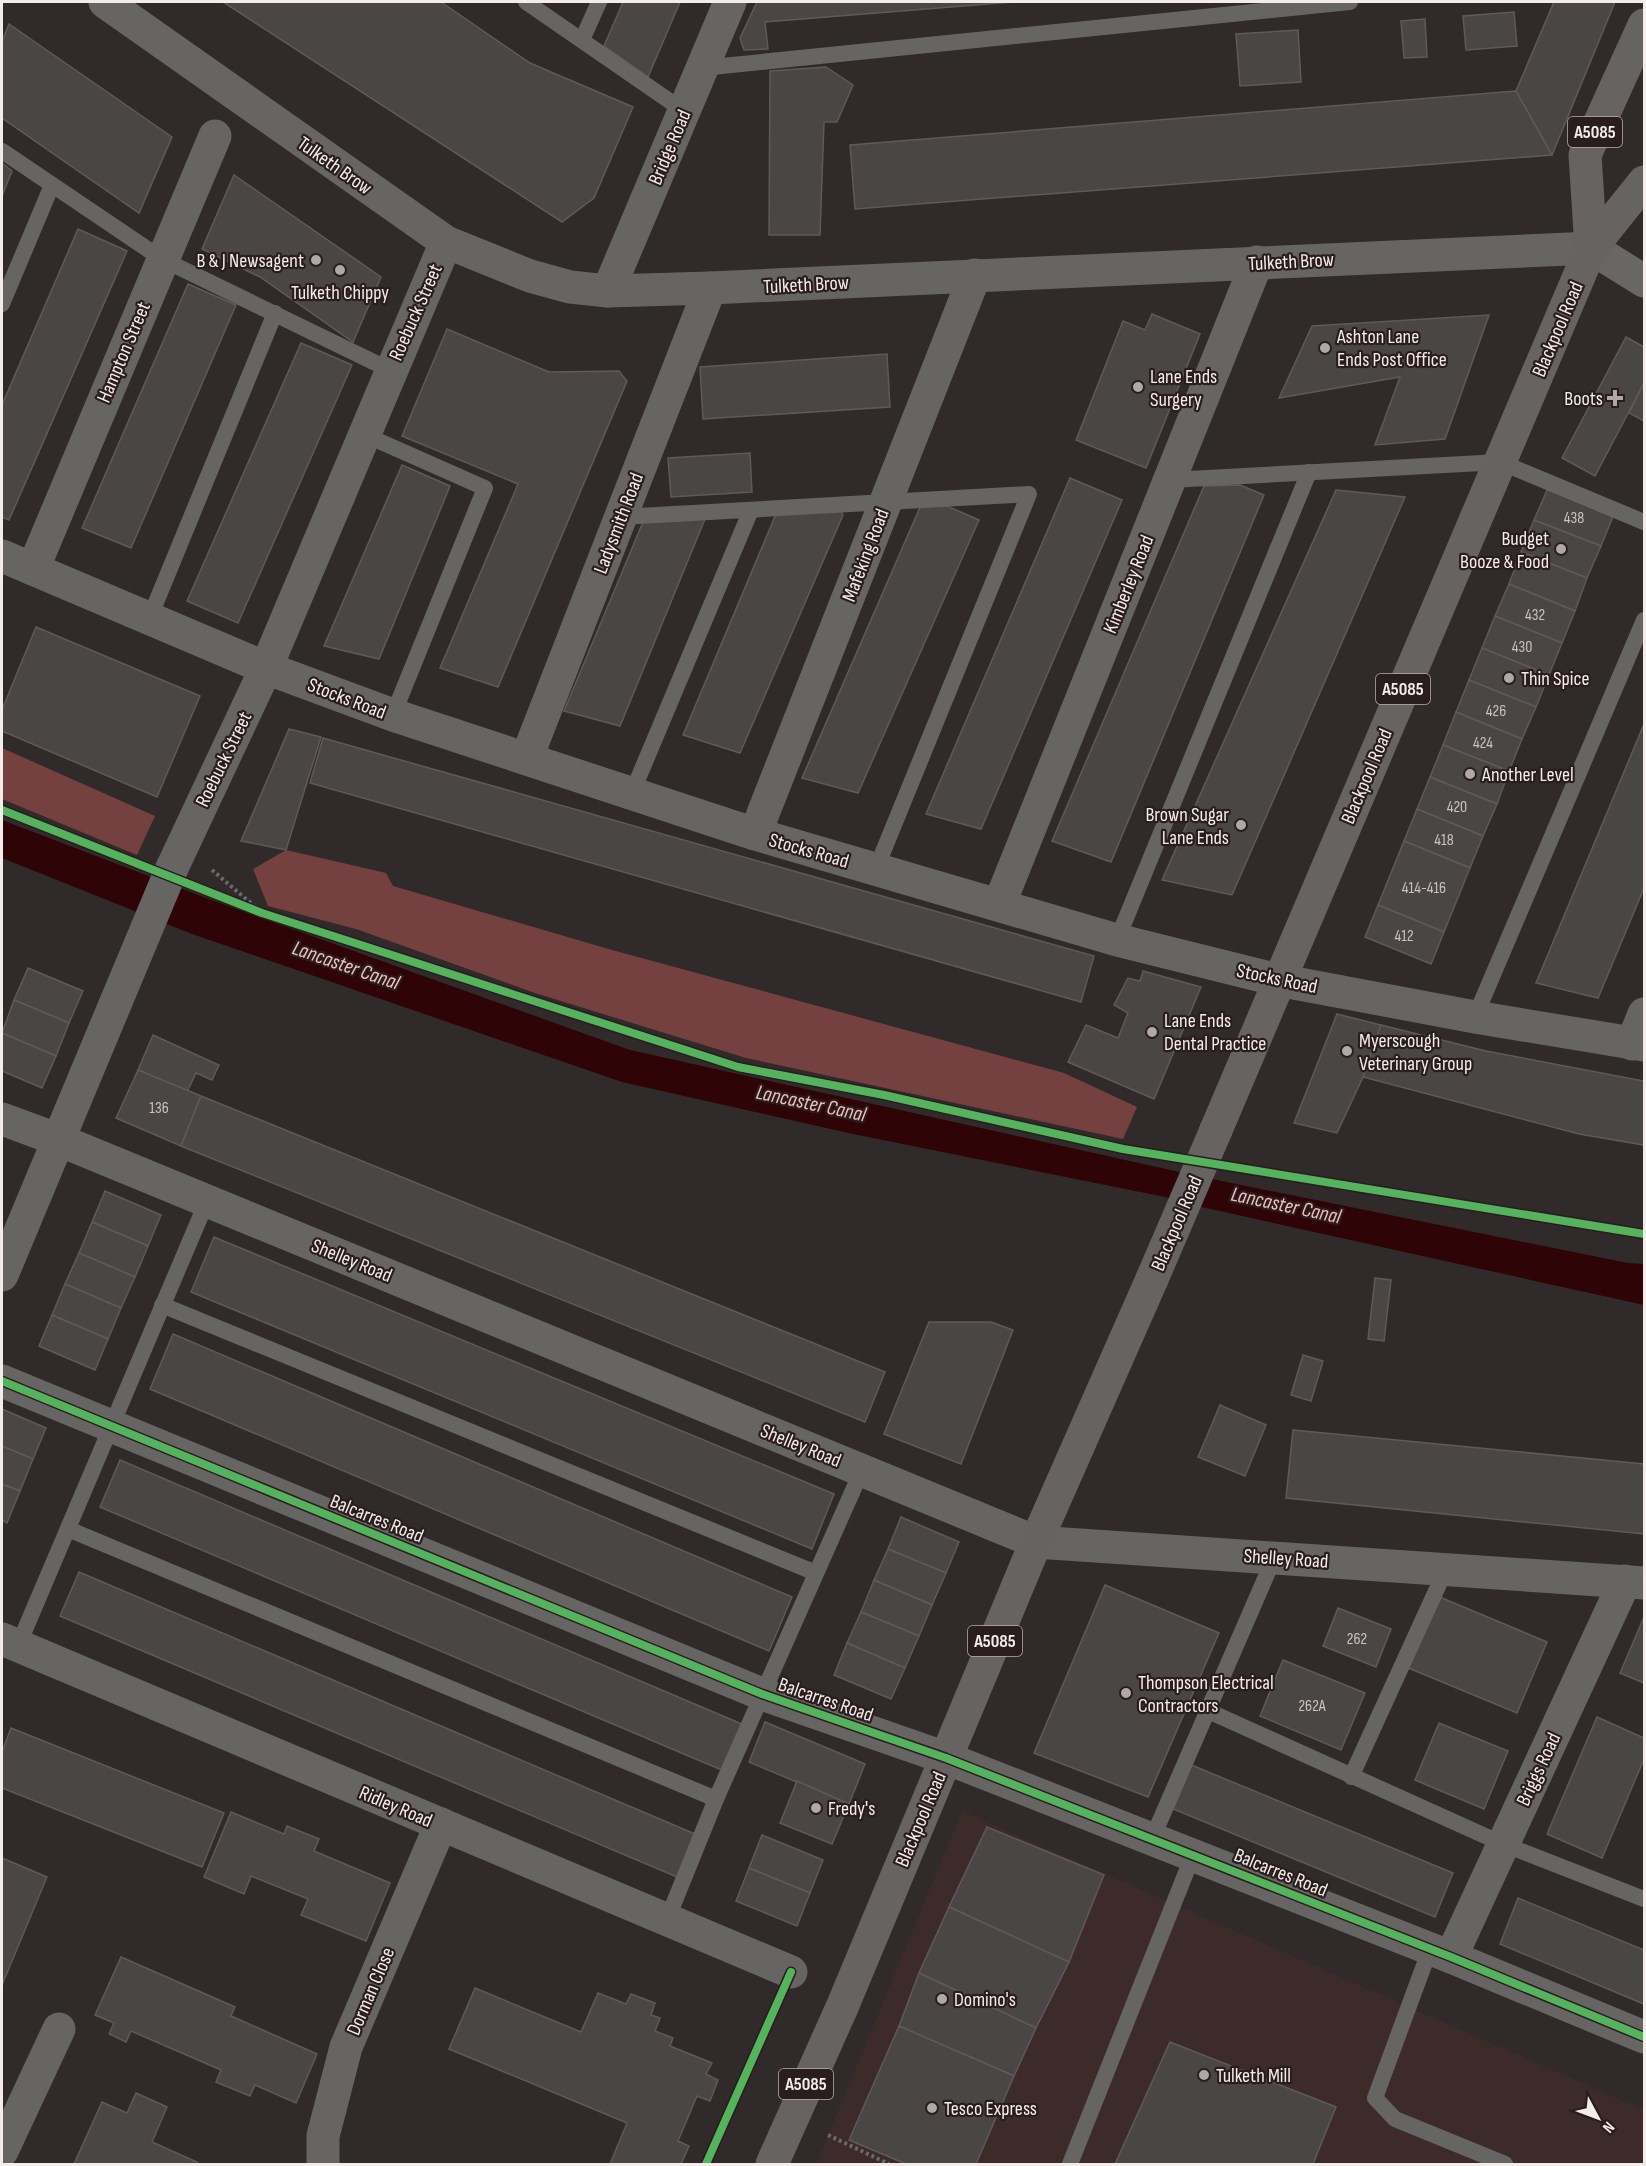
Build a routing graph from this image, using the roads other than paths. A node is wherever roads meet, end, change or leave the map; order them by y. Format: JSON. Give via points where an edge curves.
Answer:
{"nodes":[{"id":1,"x":105,"y":2,"type":"edge"},
{"id":2,"x":526,"y":2,"type":"edge"},
{"id":3,"x":598,"y":2,"type":"edge"},
{"id":4,"x":730,"y":2,"type":"edge"},
{"id":5,"x":1350,"y":2,"type":"edge"},
{"id":6,"x":1644,"y":26,"type":"edge"},
{"id":7,"x":582,"y":40,"type":"junction"},
{"id":8,"x":702,"y":68,"type":"junction"},
{"id":9,"x":684,"y":111,"type":"junction"},
{"id":10,"x":215,"y":136,"type":"dead end"},
{"id":11,"x":2,"y":151,"type":"edge"},
{"id":12,"x":1644,"y":182,"type":"edge"},
{"id":13,"x":52,"y":185,"type":"junction"},
{"id":14,"x":446,"y":242,"type":"junction"},
{"id":15,"x":1591,"y":248,"type":"junction"},
{"id":16,"x":162,"y":259,"type":"junction"},
{"id":17,"x":1257,"y":262,"type":"junction"},
{"id":18,"x":975,"y":275,"type":"junction"},
{"id":19,"x":1644,"y":281,"type":"edge"},
{"id":20,"x":710,"y":288,"type":"junction"},
{"id":21,"x":608,"y":291,"type":"junction"},
{"id":22,"x":2,"y":304,"type":"edge"},
{"id":23,"x":275,"y":313,"type":"junction"},
{"id":24,"x":390,"y":370,"type":"junction"},
{"id":25,"x":363,"y":434,"type":"junction"},
{"id":26,"x":1500,"y":462,"type":"junction"},
{"id":27,"x":1309,"y":472,"type":"junction"},
{"id":28,"x":1170,"y":480,"type":"junction"},
{"id":29,"x":885,"y":503,"type":"junction"},
{"id":30,"x":751,"y":510,"type":"junction"},
{"id":31,"x":620,"y":517,"type":"junction"},
{"id":32,"x":1644,"y":522,"type":"edge"},
{"id":33,"x":2,"y":556,"type":"edge"},
{"id":34,"x":33,"y":569,"type":"junction"},
{"id":35,"x":150,"y":617,"type":"junction"},
{"id":36,"x":1644,"y":620,"type":"edge"},
{"id":37,"x":266,"y":668,"type":"junction"},
{"id":38,"x":393,"y":716,"type":"junction"},
{"id":39,"x":527,"y":757,"type":"junction"},
{"id":40,"x":633,"y":793,"type":"junction"},
{"id":41,"x":755,"y":834,"type":"junction"},
{"id":42,"x":876,"y":869,"type":"junction"},
{"id":43,"x":999,"y":905,"type":"junction"},
{"id":44,"x":1117,"y":940,"type":"junction"},
{"id":45,"x":1278,"y":980,"type":"junction"},
{"id":46,"x":1644,"y":1014,"type":"edge"},
{"id":47,"x":1475,"y":1017,"type":"junction"},
{"id":48,"x":1638,"y":1045,"type":"edge"},
{"id":49,"x":2,"y":1119,"type":"edge"},
{"id":50,"x":59,"y":1140,"type":"junction"},
{"id":51,"x":207,"y":1201,"type":"junction"},
{"id":52,"x":2,"y":1275,"type":"edge"},
{"id":53,"x":162,"y":1305,"type":"junction"},
{"id":54,"x":2,"y":1381,"type":"edge"},
{"id":55,"x":112,"y":1427,"type":"junction"},
{"id":56,"x":862,"y":1470,"type":"junction"},
{"id":57,"x":68,"y":1529,"type":"junction"},
{"id":58,"x":1036,"y":1542,"type":"junction"},
{"id":59,"x":1274,"y":1558,"type":"junction"},
{"id":60,"x":1446,"y":1569,"type":"junction"},
{"id":61,"x":816,"y":1574,"type":"junction"},
{"id":62,"x":1635,"y":1582,"type":"edge"},
{"id":63,"x":10,"y":1643,"type":"edge"},
{"id":64,"x":762,"y":1694,"type":"junction"},
{"id":65,"x":1206,"y":1710,"type":"junction"},
{"id":66,"x":946,"y":1758,"type":"junction"},
{"id":67,"x":1352,"y":1776,"type":"junction"},
{"id":68,"x":716,"y":1799,"type":"junction"},
{"id":69,"x":441,"y":1824,"type":"junction"},
{"id":70,"x":1152,"y":1839,"type":"junction"},
{"id":71,"x":1503,"y":1844,"type":"junction"},
{"id":72,"x":1193,"y":1855,"type":"junction"},
{"id":73,"x":1644,"y":1899,"type":"edge"},
{"id":74,"x":667,"y":1920,"type":"junction"},
{"id":75,"x":1440,"y":1953,"type":"junction"},
{"id":76,"x":791,"y":1972,"type":"dead end"},
{"id":77,"x":59,"y":2029,"type":"dead end"},
{"id":78,"x":1644,"y":2037,"type":"edge"},
{"id":79,"x":2,"y":2151,"type":"edge"},
{"id":80,"x":323,"y":2164,"type":"edge"},
{"id":81,"x":772,"y":2164,"type":"edge"},
{"id":82,"x":1070,"y":2164,"type":"edge"},
{"id":83,"x":1505,"y":2164,"type":"edge"}],
"edges":[{"from":1,"to":14,"type":"street","name":"Tulketh Brow"},
{"from":2,"to":7,"type":"lane"},
{"from":3,"to":7,"type":"lane"},
{"from":4,"to":8,"type":"street","name":"Bridge Road"},
{"from":5,"to":8,"type":"lane"},
{"from":6,"to":15,"type":"highway","name":"Blackpool Road","number":"A5085","via":[[1585,155]]},
{"from":7,"to":9,"type":"lane"},
{"from":8,"to":9,"type":"street","name":"Bridge Road"},
{"from":9,"to":21,"type":"street","name":"Bridge Road"},
{"from":10,"to":16,"type":"street","name":"Hampton Street"},
{"from":11,"to":13,"type":"lane"},
{"from":12,"to":15,"type":"highway","name":"Blackpool Road","number":"A5085"},
{"from":13,"to":16,"type":"lane"},
{"from":13,"to":22,"type":"lane"},
{"from":14,"to":21,"type":"street","name":"Tulketh Brow","via":[[530,276],[570,287]]},
{"from":14,"to":24,"type":"street","name":"Roebuck Street"},
{"from":15,"to":17,"type":"street","name":"Tulketh Brow"},
{"from":15,"to":19,"type":"main road"},
{"from":15,"to":26,"type":"highway","name":"Blackpool Road","number":"A5085"},
{"from":16,"to":23,"type":"lane"},
{"from":16,"to":34,"type":"street","name":"Hampton Street"},
{"from":17,"to":18,"type":"street","name":"Tulketh Brow"},
{"from":17,"to":28,"type":"street","name":"Kimberley Road"},
{"from":18,"to":20,"type":"street","name":"Tulketh Brow"},
{"from":18,"to":29,"type":"street","name":"Mafeking Road"},
{"from":20,"to":21,"type":"street","name":"Tulketh Brow"},
{"from":20,"to":31,"type":"street","name":"Ladysmith Road"},
{"from":23,"to":24,"type":"lane"},
{"from":23,"to":35,"type":"lane"},
{"from":24,"to":25,"type":"street","name":"Roebuck Street"},
{"from":25,"to":37,"type":"street","name":"Roebuck Street"},
{"from":25,"to":38,"type":"lane","via":[[485,488]]},
{"from":26,"to":27,"type":"lane"},
{"from":26,"to":32,"type":"lane"},
{"from":26,"to":45,"type":"highway","name":"Blackpool Road","number":"A5085"},
{"from":27,"to":28,"type":"lane"},
{"from":27,"to":44,"type":"lane"},
{"from":28,"to":43,"type":"street","name":"Kimberley Road"},
{"from":29,"to":30,"type":"lane"},
{"from":29,"to":41,"type":"street","name":"Mafeking Road"},
{"from":29,"to":42,"type":"lane","via":[[1029,494]]},
{"from":30,"to":31,"type":"lane"},
{"from":30,"to":40,"type":"lane"},
{"from":31,"to":39,"type":"street","name":"Ladysmith Road"},
{"from":33,"to":34,"type":"street","name":"Stocks Road"},
{"from":34,"to":35,"type":"street","name":"Stocks Road"},
{"from":35,"to":37,"type":"street","name":"Stocks Road"},
{"from":36,"to":47,"type":"lane"},
{"from":37,"to":38,"type":"street","name":"Stocks Road"},
{"from":37,"to":50,"type":"street","name":"Roebuck Street","bridge":true,"via":[[182,844]]},
{"from":38,"to":39,"type":"street","name":"Stocks Road"},
{"from":39,"to":40,"type":"street","name":"Stocks Road"},
{"from":40,"to":41,"type":"street","name":"Stocks Road"},
{"from":41,"to":42,"type":"street","name":"Stocks Road"},
{"from":42,"to":43,"type":"street","name":"Stocks Road"},
{"from":43,"to":44,"type":"street","name":"Stocks Road"},
{"from":44,"to":45,"type":"street","name":"Stocks Road"},
{"from":45,"to":47,"type":"street","name":"Stocks Road"},
{"from":45,"to":58,"type":"highway","name":"Blackpool Road","number":"A5085","bridge":true},
{"from":46,"to":48,"type":"street"},
{"from":47,"to":48,"type":"street","name":"Stocks Road"},
{"from":49,"to":50,"type":"street","name":"Shelley Road"},
{"from":50,"to":51,"type":"street","name":"Shelley Road"},
{"from":50,"to":52,"type":"street","name":"Roebuck Street"},
{"from":51,"to":53,"type":"lane"},
{"from":51,"to":56,"type":"street","name":"Shelley Road"},
{"from":53,"to":55,"type":"lane"},
{"from":53,"to":61,"type":"lane"},
{"from":54,"to":55,"type":"street","name":"Balcarres Road"},
{"from":55,"to":57,"type":"lane"},
{"from":55,"to":64,"type":"street","name":"Balcarres Road"},
{"from":56,"to":58,"type":"street","name":"Shelley Road"},
{"from":56,"to":61,"type":"lane"},
{"from":57,"to":63,"type":"lane"},
{"from":57,"to":68,"type":"lane"},
{"from":58,"to":59,"type":"street","name":"Shelley Road"},
{"from":58,"to":66,"type":"highway","name":"Blackpool Road","number":"A5085"},
{"from":59,"to":60,"type":"street","name":"Shelley Road"},
{"from":59,"to":65,"type":"lane"},
{"from":60,"to":62,"type":"street","name":"Shelley Road"},
{"from":60,"to":67,"type":"lane"},
{"from":61,"to":64,"type":"lane"},
{"from":62,"to":71,"type":"street","name":"Briggs Road"},
{"from":63,"to":69,"type":"street","name":"Ridley Road"},
{"from":64,"to":66,"type":"street","name":"Balcarres Road"},
{"from":64,"to":68,"type":"lane"},
{"from":65,"to":67,"type":"lane"},
{"from":65,"to":70,"type":"lane"},
{"from":66,"to":70,"type":"street","name":"Balcarres Road"},
{"from":66,"to":81,"type":"highway","name":"Blackpool Road","number":"A5085"},
{"from":67,"to":71,"type":"lane"},
{"from":68,"to":74,"type":"lane"},
{"from":69,"to":74,"type":"street","name":"Ridley Road"},
{"from":69,"to":80,"type":"street","name":"Dorman Close","via":[[346,2047],[323,2136]]},
{"from":70,"to":72,"type":"street","name":"Balcarres Road"},
{"from":71,"to":73,"type":"lane"},
{"from":71,"to":75,"type":"street","name":"Briggs Road"},
{"from":72,"to":75,"type":"street","name":"Balcarres Road"},
{"from":72,"to":82,"type":"lane"},
{"from":74,"to":76,"type":"street","name":"Ridley Road"},
{"from":75,"to":78,"type":"street","name":"Balcarres Road"},
{"from":75,"to":83,"type":"lane","via":[[1376,2098],[1395,2119]]},
{"from":77,"to":79,"type":"street"}]}
